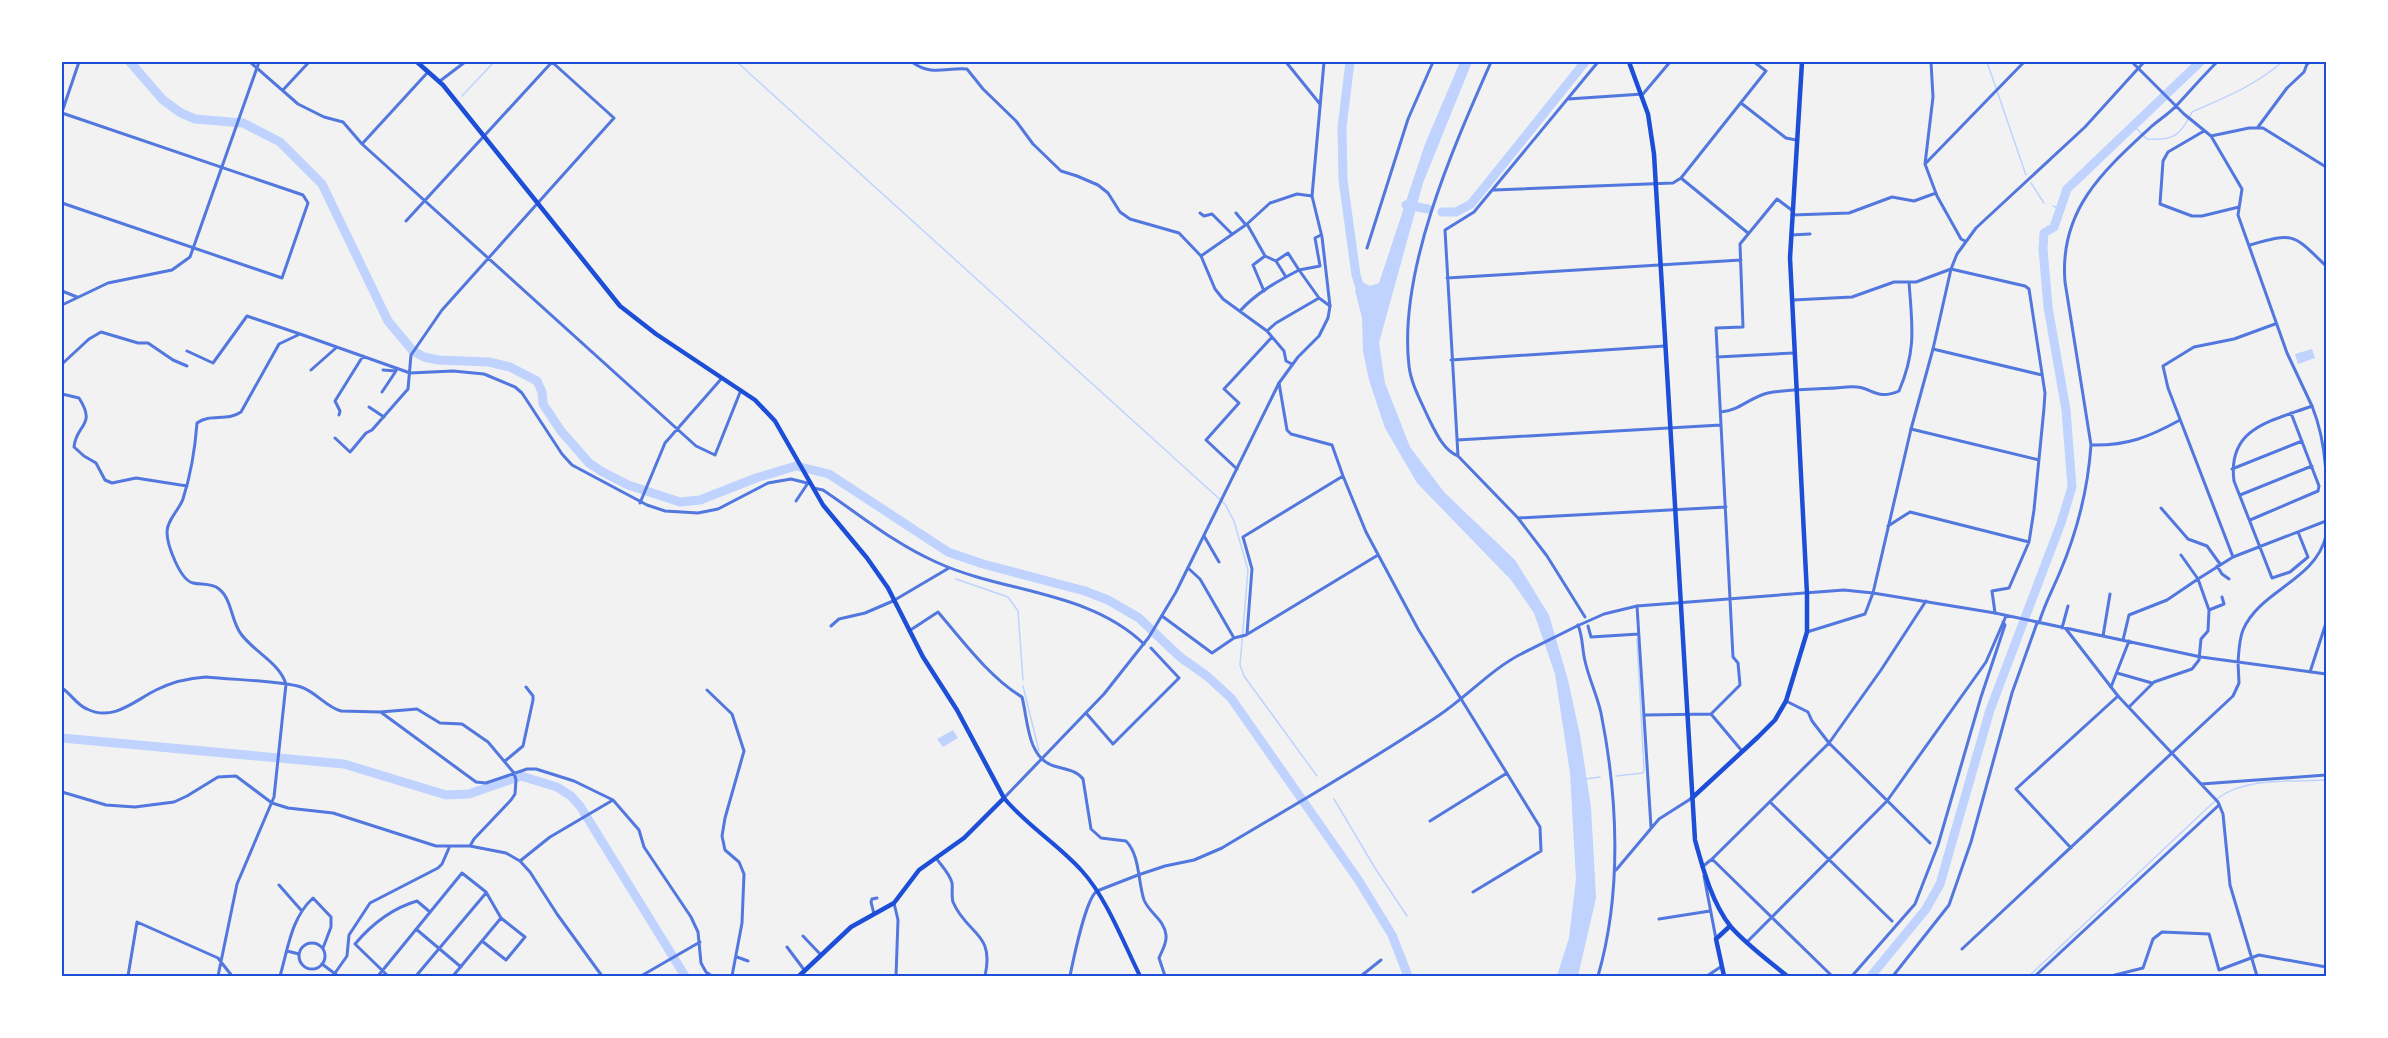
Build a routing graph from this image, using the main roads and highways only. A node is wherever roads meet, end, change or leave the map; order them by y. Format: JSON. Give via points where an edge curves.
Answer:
{"nodes":[{"id":1,"x":417,"y":62,"type":"edge"},
{"id":2,"x":1629,"y":62,"type":"edge"},
{"id":3,"x":1802,"y":62,"type":"edge"},
{"id":4,"x":1004,"y":798,"type":"junction"},
{"id":5,"x":1692,"y":798,"type":"junction"},
{"id":6,"x":1730,"y":926,"type":"junction"},
{"id":7,"x":800,"y":976,"type":"edge"},
{"id":8,"x":1140,"y":976,"type":"edge"},
{"id":9,"x":1724,"y":976,"type":"edge"},
{"id":10,"x":1787,"y":976,"type":"edge"}],
"edges":[{"from":1,"to":4,"type":"main road","via":[[440,81],[620,306],[769,414],[826,509],[881,577]]},
{"from":2,"to":5,"type":"main road","via":[[1643,94],[1652,134]]},
{"from":3,"to":5,"type":"main road","via":[[1792,213],[1791,300],[1807,632],[1786,701],[1775,720]]},
{"from":4,"to":7,"type":"main road","via":[[964,838],[919,870],[894,903],[851,927]]},
{"from":4,"to":8,"type":"main road","via":[[1083,872],[1097,891]]},
{"from":5,"to":6,"type":"main road","via":[[1695,840],[1702,866]]},
{"from":6,"to":9,"type":"main road","via":[[1716,939]]},
{"from":6,"to":10,"type":"main road"}]}
